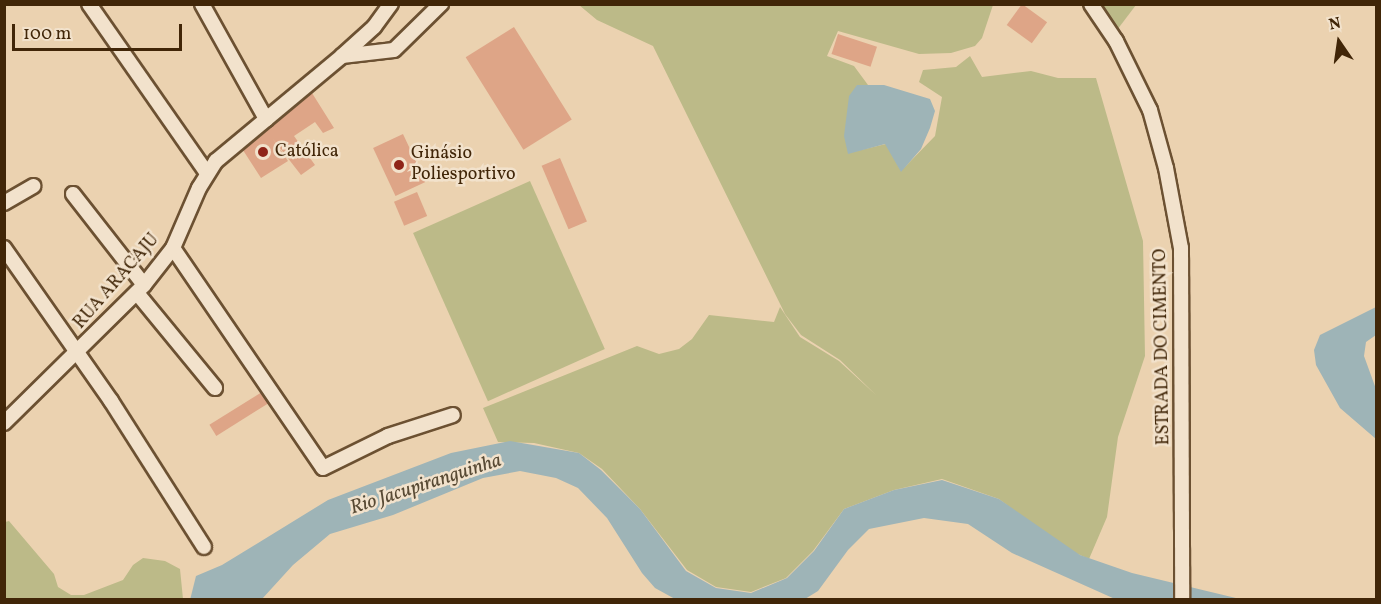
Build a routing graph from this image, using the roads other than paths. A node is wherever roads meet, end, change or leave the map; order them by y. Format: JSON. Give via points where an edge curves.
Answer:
{"nodes":[{"id":1,"x":89,"y":4,"type":"edge"},
{"id":2,"x":202,"y":4,"type":"edge"},
{"id":3,"x":391,"y":4,"type":"edge"},
{"id":4,"x":441,"y":4,"type":"edge"},
{"id":5,"x":1091,"y":4,"type":"edge"},
{"id":6,"x":342,"y":56,"type":"junction"},
{"id":7,"x":266,"y":118,"type":"junction"},
{"id":8,"x":207,"y":173,"type":"junction"},
{"id":9,"x":34,"y":186,"type":"dead end"},
{"id":10,"x":74,"y":194,"type":"dead end"},
{"id":11,"x":4,"y":203,"type":"edge"},
{"id":12,"x":4,"y":248,"type":"edge"},
{"id":13,"x":173,"y":248,"type":"junction"},
{"id":14,"x":140,"y":289,"type":"junction"},
{"id":15,"x":78,"y":353,"type":"junction"},
{"id":16,"x":215,"y":388,"type":"dead end"},
{"id":17,"x":453,"y":415,"type":"dead end"},
{"id":18,"x":4,"y":423,"type":"edge"},
{"id":19,"x":204,"y":547,"type":"dead end"},
{"id":20,"x":1182,"y":600,"type":"edge"}],
"edges":[{"from":1,"to":8,"type":"street"},
{"from":2,"to":7,"type":"street"},
{"from":3,"to":6,"type":"street","name":"RUA ARACAJU","via":[[374,27]]},
{"from":4,"to":6,"type":"street","via":[[394,50]]},
{"from":5,"to":20,"type":"street","name":"ESTRADA DO CIMENTO","via":[[1116,41],[1150,110],[1181,248]]},
{"from":6,"to":7,"type":"street","name":"RUA ARACAJU"},
{"from":7,"to":8,"type":"street","name":"RUA ARACAJU"},
{"from":8,"to":13,"type":"street","name":"RUA ARACAJU"},
{"from":9,"to":11,"type":"street"},
{"from":10,"to":14,"type":"street"},
{"from":12,"to":15,"type":"street"},
{"from":13,"to":14,"type":"street","name":"RUA ARACAJU"},
{"from":13,"to":17,"type":"street","via":[[322,468],[379,440]]},
{"from":14,"to":15,"type":"street","name":"RUA ARACAJU"},
{"from":14,"to":16,"type":"street"},
{"from":15,"to":18,"type":"street","name":"RUA ARACAJU"},
{"from":15,"to":19,"type":"street"}]}
